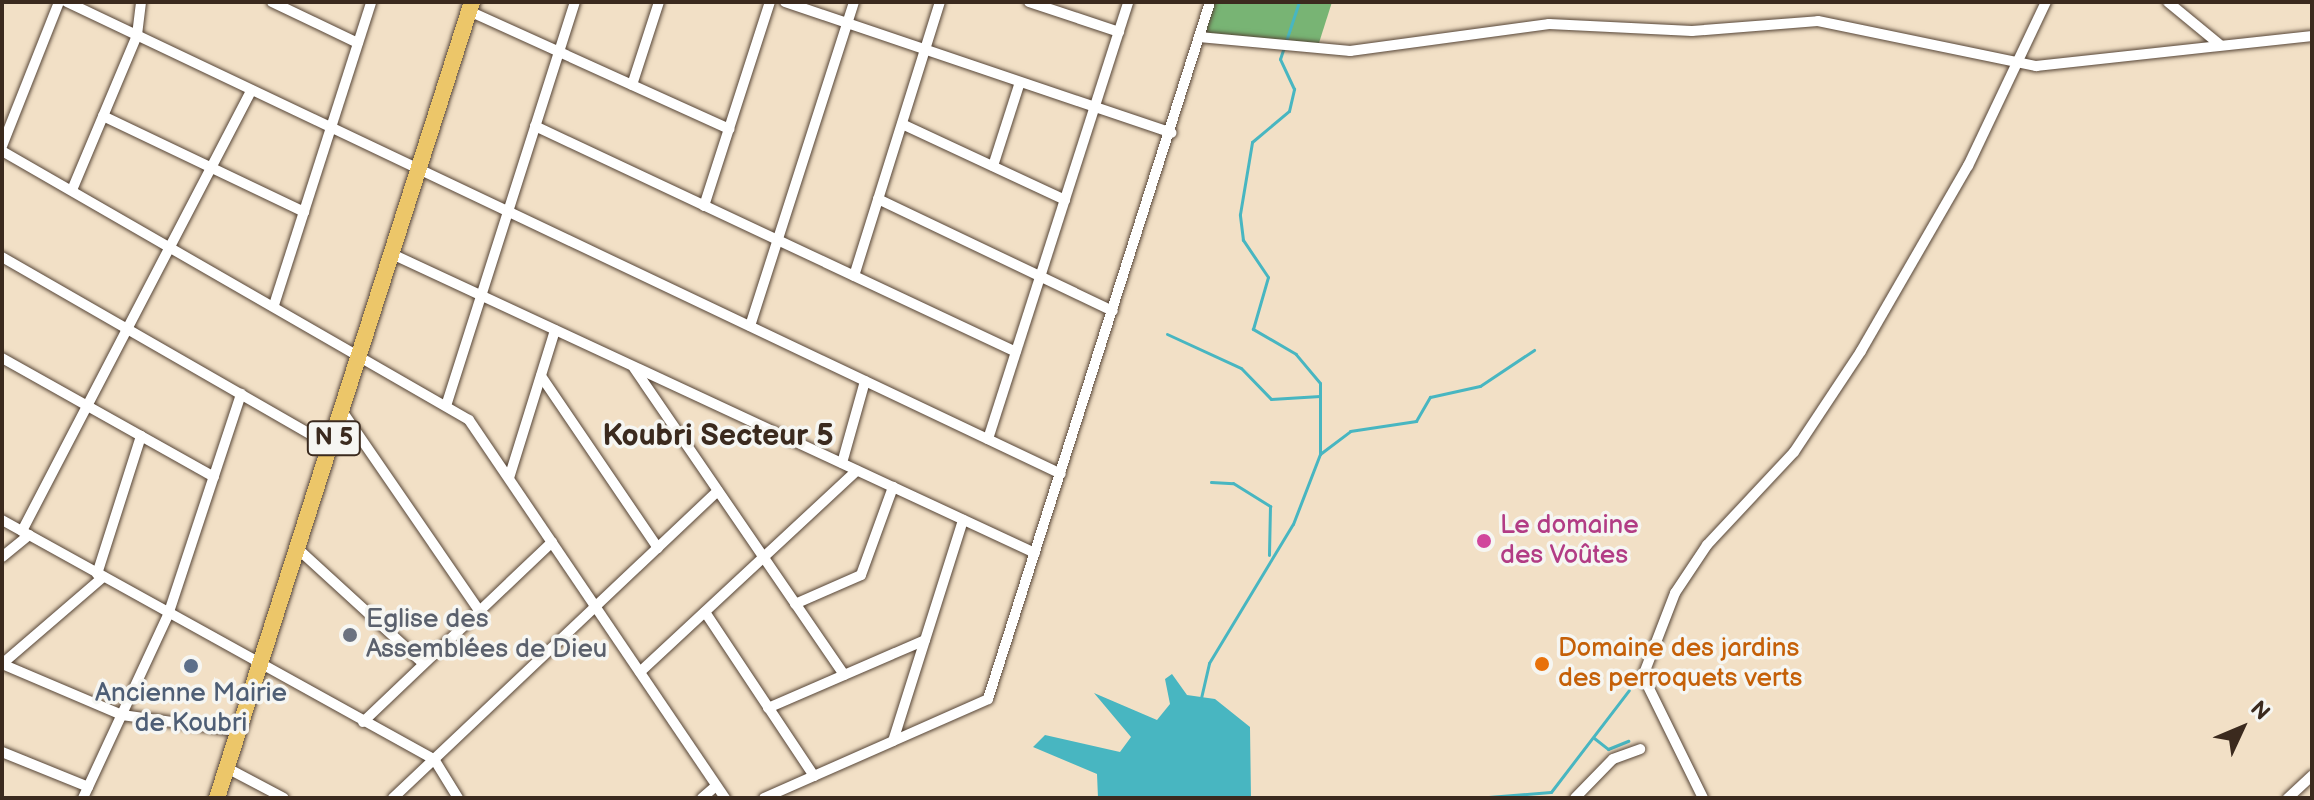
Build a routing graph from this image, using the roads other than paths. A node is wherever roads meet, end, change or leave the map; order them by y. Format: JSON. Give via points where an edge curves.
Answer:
{"nodes":[{"id":1,"x":59,"y":2,"type":"edge"},
{"id":2,"x":67,"y":2,"type":"edge"},
{"id":3,"x":141,"y":2,"type":"edge"},
{"id":4,"x":272,"y":2,"type":"edge"},
{"id":5,"x":371,"y":2,"type":"edge"},
{"id":6,"x":575,"y":2,"type":"edge"},
{"id":7,"x":659,"y":2,"type":"edge"},
{"id":8,"x":770,"y":2,"type":"edge"},
{"id":9,"x":785,"y":2,"type":"edge"},
{"id":10,"x":854,"y":2,"type":"edge"},
{"id":11,"x":940,"y":2,"type":"edge"},
{"id":12,"x":1029,"y":2,"type":"edge"},
{"id":13,"x":1128,"y":2,"type":"edge"},
{"id":14,"x":1210,"y":2,"type":"edge"},
{"id":15,"x":2046,"y":2,"type":"edge"},
{"id":16,"x":2168,"y":2,"type":"edge"},
{"id":17,"x":468,"y":5,"type":"edge"},
{"id":18,"x":847,"y":23,"type":"junction"},
{"id":19,"x":1119,"y":32,"type":"junction"},
{"id":20,"x":137,"y":35,"type":"junction"},
{"id":21,"x":2312,"y":36,"type":"edge"},
{"id":22,"x":1199,"y":37,"type":"junction"},
{"id":23,"x":358,"y":43,"type":"junction"},
{"id":24,"x":2219,"y":44,"type":"junction"},
{"id":25,"x":925,"y":50,"type":"junction"},
{"id":26,"x":559,"y":52,"type":"junction"},
{"id":27,"x":2015,"y":64,"type":"junction"},
{"id":28,"x":1020,"y":82,"type":"junction"},
{"id":29,"x":632,"y":85,"type":"junction"},
{"id":30,"x":252,"y":90,"type":"junction"},
{"id":31,"x":1095,"y":107,"type":"junction"},
{"id":32,"x":103,"y":116,"type":"junction"},
{"id":33,"x":902,"y":124,"type":"junction"},
{"id":34,"x":535,"y":126,"type":"junction"},
{"id":35,"x":331,"y":127,"type":"junction"},
{"id":36,"x":729,"y":129,"type":"junction"},
{"id":37,"x":1171,"y":133,"type":"junction"},
{"id":38,"x":2,"y":148,"type":"edge"},
{"id":39,"x":993,"y":166,"type":"junction"},
{"id":40,"x":212,"y":168,"type":"junction"},
{"id":41,"x":419,"y":169,"type":"junction"},
{"id":42,"x":72,"y":190,"type":"junction"},
{"id":43,"x":878,"y":199,"type":"junction"},
{"id":44,"x":1065,"y":200,"type":"junction"},
{"id":45,"x":704,"y":206,"type":"junction"},
{"id":46,"x":508,"y":211,"type":"junction"},
{"id":47,"x":304,"y":212,"type":"junction"},
{"id":48,"x":777,"y":240,"type":"junction"},
{"id":49,"x":171,"y":247,"type":"junction"},
{"id":50,"x":392,"y":254,"type":"junction"},
{"id":51,"x":2,"y":257,"type":"edge"},
{"id":52,"x":854,"y":276,"type":"junction"},
{"id":53,"x":1040,"y":276,"type":"junction"},
{"id":54,"x":481,"y":295,"type":"junction"},
{"id":55,"x":274,"y":305,"type":"junction"},
{"id":56,"x":1113,"y":311,"type":"junction"},
{"id":57,"x":750,"y":326,"type":"junction"},
{"id":58,"x":127,"y":329,"type":"junction"},
{"id":59,"x":555,"y":330,"type":"junction"},
{"id":60,"x":1016,"y":352,"type":"junction"},
{"id":61,"x":360,"y":354,"type":"junction"},
{"id":62,"x":3,"y":360,"type":"edge"},
{"id":63,"x":633,"y":366,"type":"junction"},
{"id":64,"x":541,"y":376,"type":"junction"},
{"id":65,"x":865,"y":381,"type":"junction"},
{"id":66,"x":241,"y":394,"type":"junction"},
{"id":67,"x":87,"y":406,"type":"junction"},
{"id":68,"x":446,"y":406,"type":"junction"},
{"id":69,"x":342,"y":411,"type":"junction"},
{"id":70,"x":141,"y":436,"type":"junction"},
{"id":71,"x":988,"y":439,"type":"junction"},
{"id":72,"x":331,"y":446,"type":"junction"},
{"id":73,"x":842,"y":463,"type":"junction"},
{"id":74,"x":857,"y":470,"type":"junction"},
{"id":75,"x":1061,"y":474,"type":"junction"},
{"id":76,"x":214,"y":477,"type":"junction"},
{"id":77,"x":509,"y":478,"type":"junction"},
{"id":78,"x":893,"y":487,"type":"junction"},
{"id":79,"x":718,"y":491,"type":"junction"},
{"id":80,"x":2,"y":520,"type":"edge"},
{"id":81,"x":963,"y":520,"type":"junction"},
{"id":82,"x":25,"y":533,"type":"junction"},
{"id":83,"x":552,"y":542,"type":"junction"},
{"id":84,"x":658,"y":548,"type":"junction"},
{"id":85,"x":298,"y":549,"type":"junction"},
{"id":86,"x":1035,"y":553,"type":"junction"},
{"id":87,"x":2,"y":557,"type":"edge"},
{"id":88,"x":764,"y":557,"type":"junction"},
{"id":89,"x":100,"y":576,"type":"junction"},
{"id":90,"x":795,"y":604,"type":"junction"},
{"id":91,"x":595,"y":607,"type":"junction"},
{"id":92,"x":479,"y":610,"type":"junction"},
{"id":93,"x":705,"y":612,"type":"junction"},
{"id":94,"x":168,"y":615,"type":"junction"},
{"id":95,"x":925,"y":640,"type":"junction"},
{"id":96,"x":423,"y":663,"type":"junction"},
{"id":97,"x":2,"y":664,"type":"edge"},
{"id":98,"x":260,"y":666,"type":"junction"},
{"id":99,"x":640,"y":672,"type":"junction"},
{"id":100,"x":844,"y":675,"type":"junction"},
{"id":101,"x":768,"y":708,"type":"junction"},
{"id":102,"x":122,"y":715,"type":"junction"},
{"id":103,"x":363,"y":722,"type":"junction"},
{"id":104,"x":238,"y":731,"type":"junction"},
{"id":105,"x":893,"y":741,"type":"junction"},
{"id":106,"x":1640,"y":749,"type":"dead end"},
{"id":107,"x":3,"y":754,"type":"edge"},
{"id":108,"x":434,"y":759,"type":"junction"},
{"id":109,"x":227,"y":768,"type":"junction"},
{"id":110,"x":814,"y":776,"type":"junction"},
{"id":111,"x":2312,"y":776,"type":"edge"},
{"id":112,"x":716,"y":786,"type":"junction"},
{"id":113,"x":86,"y":793,"type":"edge"},
{"id":114,"x":217,"y":798,"type":"edge"},
{"id":115,"x":284,"y":798,"type":"edge"},
{"id":116,"x":393,"y":798,"type":"edge"},
{"id":117,"x":458,"y":798,"type":"edge"},
{"id":118,"x":702,"y":798,"type":"edge"},
{"id":119,"x":725,"y":798,"type":"edge"},
{"id":120,"x":764,"y":798,"type":"edge"},
{"id":121,"x":1575,"y":798,"type":"edge"},
{"id":122,"x":1703,"y":798,"type":"edge"},
{"id":123,"x":2288,"y":798,"type":"edge"}],
"edges":[{"from":1,"to":38,"type":"street"},
{"from":2,"to":20,"type":"street"},
{"from":3,"to":20,"type":"street"},
{"from":4,"to":23,"type":"street"},
{"from":5,"to":23,"type":"street"},
{"from":6,"to":26,"type":"street"},
{"from":7,"to":29,"type":"street"},
{"from":8,"to":36,"type":"street"},
{"from":9,"to":18,"type":"street"},
{"from":10,"to":18,"type":"street"},
{"from":11,"to":25,"type":"street"},
{"from":12,"to":19,"type":"street"},
{"from":13,"to":19,"type":"street"},
{"from":14,"to":22,"type":"street"},
{"from":15,"to":27,"type":"street"},
{"from":16,"to":24,"type":"street"},
{"from":17,"to":26,"type":"street"},
{"from":17,"to":41,"type":"highway","number":"N 5"},
{"from":18,"to":25,"type":"street"},
{"from":18,"to":48,"type":"street"},
{"from":19,"to":31,"type":"street"},
{"from":20,"to":30,"type":"street"},
{"from":20,"to":32,"type":"street"},
{"from":21,"to":24,"type":"street"},
{"from":22,"to":27,"type":"street","via":[[1350,51],[1549,24],[1692,31],[1818,21]]},
{"from":22,"to":37,"type":"street"},
{"from":23,"to":35,"type":"street"},
{"from":24,"to":27,"type":"street","via":[[2082,63]]},
{"from":25,"to":28,"type":"street"},
{"from":25,"to":33,"type":"street"},
{"from":26,"to":29,"type":"street"},
{"from":26,"to":34,"type":"street"},
{"from":27,"to":122,"type":"street","via":[[1968,166],[1861,351],[1794,452],[1707,545],[1675,593],[1643,676]]},
{"from":28,"to":31,"type":"street"},
{"from":28,"to":39,"type":"street"},
{"from":29,"to":36,"type":"street"},
{"from":30,"to":35,"type":"street"},
{"from":30,"to":40,"type":"street"},
{"from":31,"to":37,"type":"street"},
{"from":31,"to":44,"type":"street"},
{"from":32,"to":40,"type":"street"},
{"from":32,"to":42,"type":"street"},
{"from":33,"to":39,"type":"street"},
{"from":33,"to":43,"type":"street"},
{"from":34,"to":45,"type":"street"},
{"from":34,"to":46,"type":"street"},
{"from":35,"to":41,"type":"street"},
{"from":35,"to":47,"type":"street"},
{"from":36,"to":45,"type":"street"},
{"from":37,"to":56,"type":"street"},
{"from":38,"to":42,"type":"street"},
{"from":39,"to":44,"type":"street"},
{"from":40,"to":47,"type":"street"},
{"from":40,"to":49,"type":"street"},
{"from":41,"to":46,"type":"street"},
{"from":41,"to":50,"type":"highway","number":"N 5"},
{"from":42,"to":49,"type":"street"},
{"from":43,"to":52,"type":"street"},
{"from":43,"to":53,"type":"street"},
{"from":44,"to":53,"type":"street"},
{"from":45,"to":48,"type":"street"},
{"from":46,"to":54,"type":"street"},
{"from":46,"to":57,"type":"street"},
{"from":47,"to":55,"type":"street"},
{"from":48,"to":52,"type":"street"},
{"from":48,"to":57,"type":"street"},
{"from":49,"to":55,"type":"street"},
{"from":49,"to":58,"type":"street"},
{"from":50,"to":54,"type":"street"},
{"from":50,"to":61,"type":"highway","number":"N 5"},
{"from":51,"to":58,"type":"street"},
{"from":52,"to":60,"type":"street"},
{"from":53,"to":56,"type":"street"},
{"from":53,"to":60,"type":"street"},
{"from":54,"to":59,"type":"street"},
{"from":54,"to":68,"type":"street"},
{"from":55,"to":61,"type":"street"},
{"from":56,"to":75,"type":"street"},
{"from":57,"to":65,"type":"street"},
{"from":58,"to":66,"type":"street"},
{"from":58,"to":67,"type":"street"},
{"from":59,"to":63,"type":"street"},
{"from":59,"to":64,"type":"street"},
{"from":60,"to":71,"type":"street"},
{"from":61,"to":68,"type":"street"},
{"from":61,"to":69,"type":"highway","number":"N 5"},
{"from":62,"to":67,"type":"street"},
{"from":63,"to":73,"type":"street"},
{"from":63,"to":79,"type":"street"},
{"from":64,"to":77,"type":"street"},
{"from":64,"to":84,"type":"street"},
{"from":65,"to":71,"type":"street"},
{"from":65,"to":73,"type":"street"},
{"from":66,"to":72,"type":"street"},
{"from":66,"to":76,"type":"street"},
{"from":67,"to":70,"type":"street"},
{"from":67,"to":82,"type":"street"},
{"from":68,"to":77,"type":"street","via":[[469,420]]},
{"from":69,"to":72,"type":"highway","number":"N 5"},
{"from":69,"to":92,"type":"street"},
{"from":70,"to":76,"type":"street"},
{"from":70,"to":89,"type":"street"},
{"from":71,"to":75,"type":"street"},
{"from":72,"to":85,"type":"highway","number":"N 5"},
{"from":73,"to":74,"type":"street"},
{"from":74,"to":78,"type":"street"},
{"from":74,"to":88,"type":"street"},
{"from":75,"to":86,"type":"street"},
{"from":76,"to":94,"type":"street"},
{"from":77,"to":83,"type":"street"},
{"from":78,"to":81,"type":"street"},
{"from":78,"to":90,"type":"street","via":[[861,575]]},
{"from":79,"to":84,"type":"street"},
{"from":79,"to":88,"type":"street"},
{"from":80,"to":82,"type":"street"},
{"from":81,"to":86,"type":"street"},
{"from":81,"to":95,"type":"street"},
{"from":82,"to":87,"type":"street"},
{"from":82,"to":89,"type":"street"},
{"from":83,"to":91,"type":"street"},
{"from":83,"to":92,"type":"street"},
{"from":84,"to":91,"type":"street"},
{"from":85,"to":96,"type":"street"},
{"from":85,"to":98,"type":"highway","number":"N 5"},
{"from":86,"to":105,"type":"street","via":[[988,699]]},
{"from":88,"to":90,"type":"street"},
{"from":88,"to":93,"type":"street"},
{"from":89,"to":94,"type":"street"},
{"from":89,"to":97,"type":"street"},
{"from":90,"to":100,"type":"street"},
{"from":91,"to":99,"type":"street"},
{"from":91,"to":108,"type":"street"},
{"from":92,"to":96,"type":"street"},
{"from":93,"to":99,"type":"street"},
{"from":93,"to":101,"type":"street"},
{"from":94,"to":98,"type":"street"},
{"from":94,"to":102,"type":"street"},
{"from":95,"to":100,"type":"street"},
{"from":95,"to":105,"type":"street"},
{"from":96,"to":103,"type":"street"},
{"from":97,"to":102,"type":"street"},
{"from":98,"to":103,"type":"street"},
{"from":98,"to":104,"type":"highway","number":"N 5"},
{"from":99,"to":112,"type":"street"},
{"from":100,"to":101,"type":"street"},
{"from":101,"to":110,"type":"street"},
{"from":102,"to":104,"type":"street"},
{"from":102,"to":113,"type":"street"},
{"from":103,"to":108,"type":"street"},
{"from":104,"to":109,"type":"highway","number":"N 5"},
{"from":105,"to":110,"type":"street"},
{"from":106,"to":121,"type":"street","via":[[1613,759]]},
{"from":107,"to":113,"type":"street"},
{"from":108,"to":116,"type":"street"},
{"from":108,"to":117,"type":"street"},
{"from":109,"to":114,"type":"highway","number":"N 5"},
{"from":109,"to":115,"type":"street"},
{"from":110,"to":120,"type":"street"},
{"from":111,"to":123,"type":"street"},
{"from":112,"to":118,"type":"street"},
{"from":112,"to":119,"type":"street"}]}
